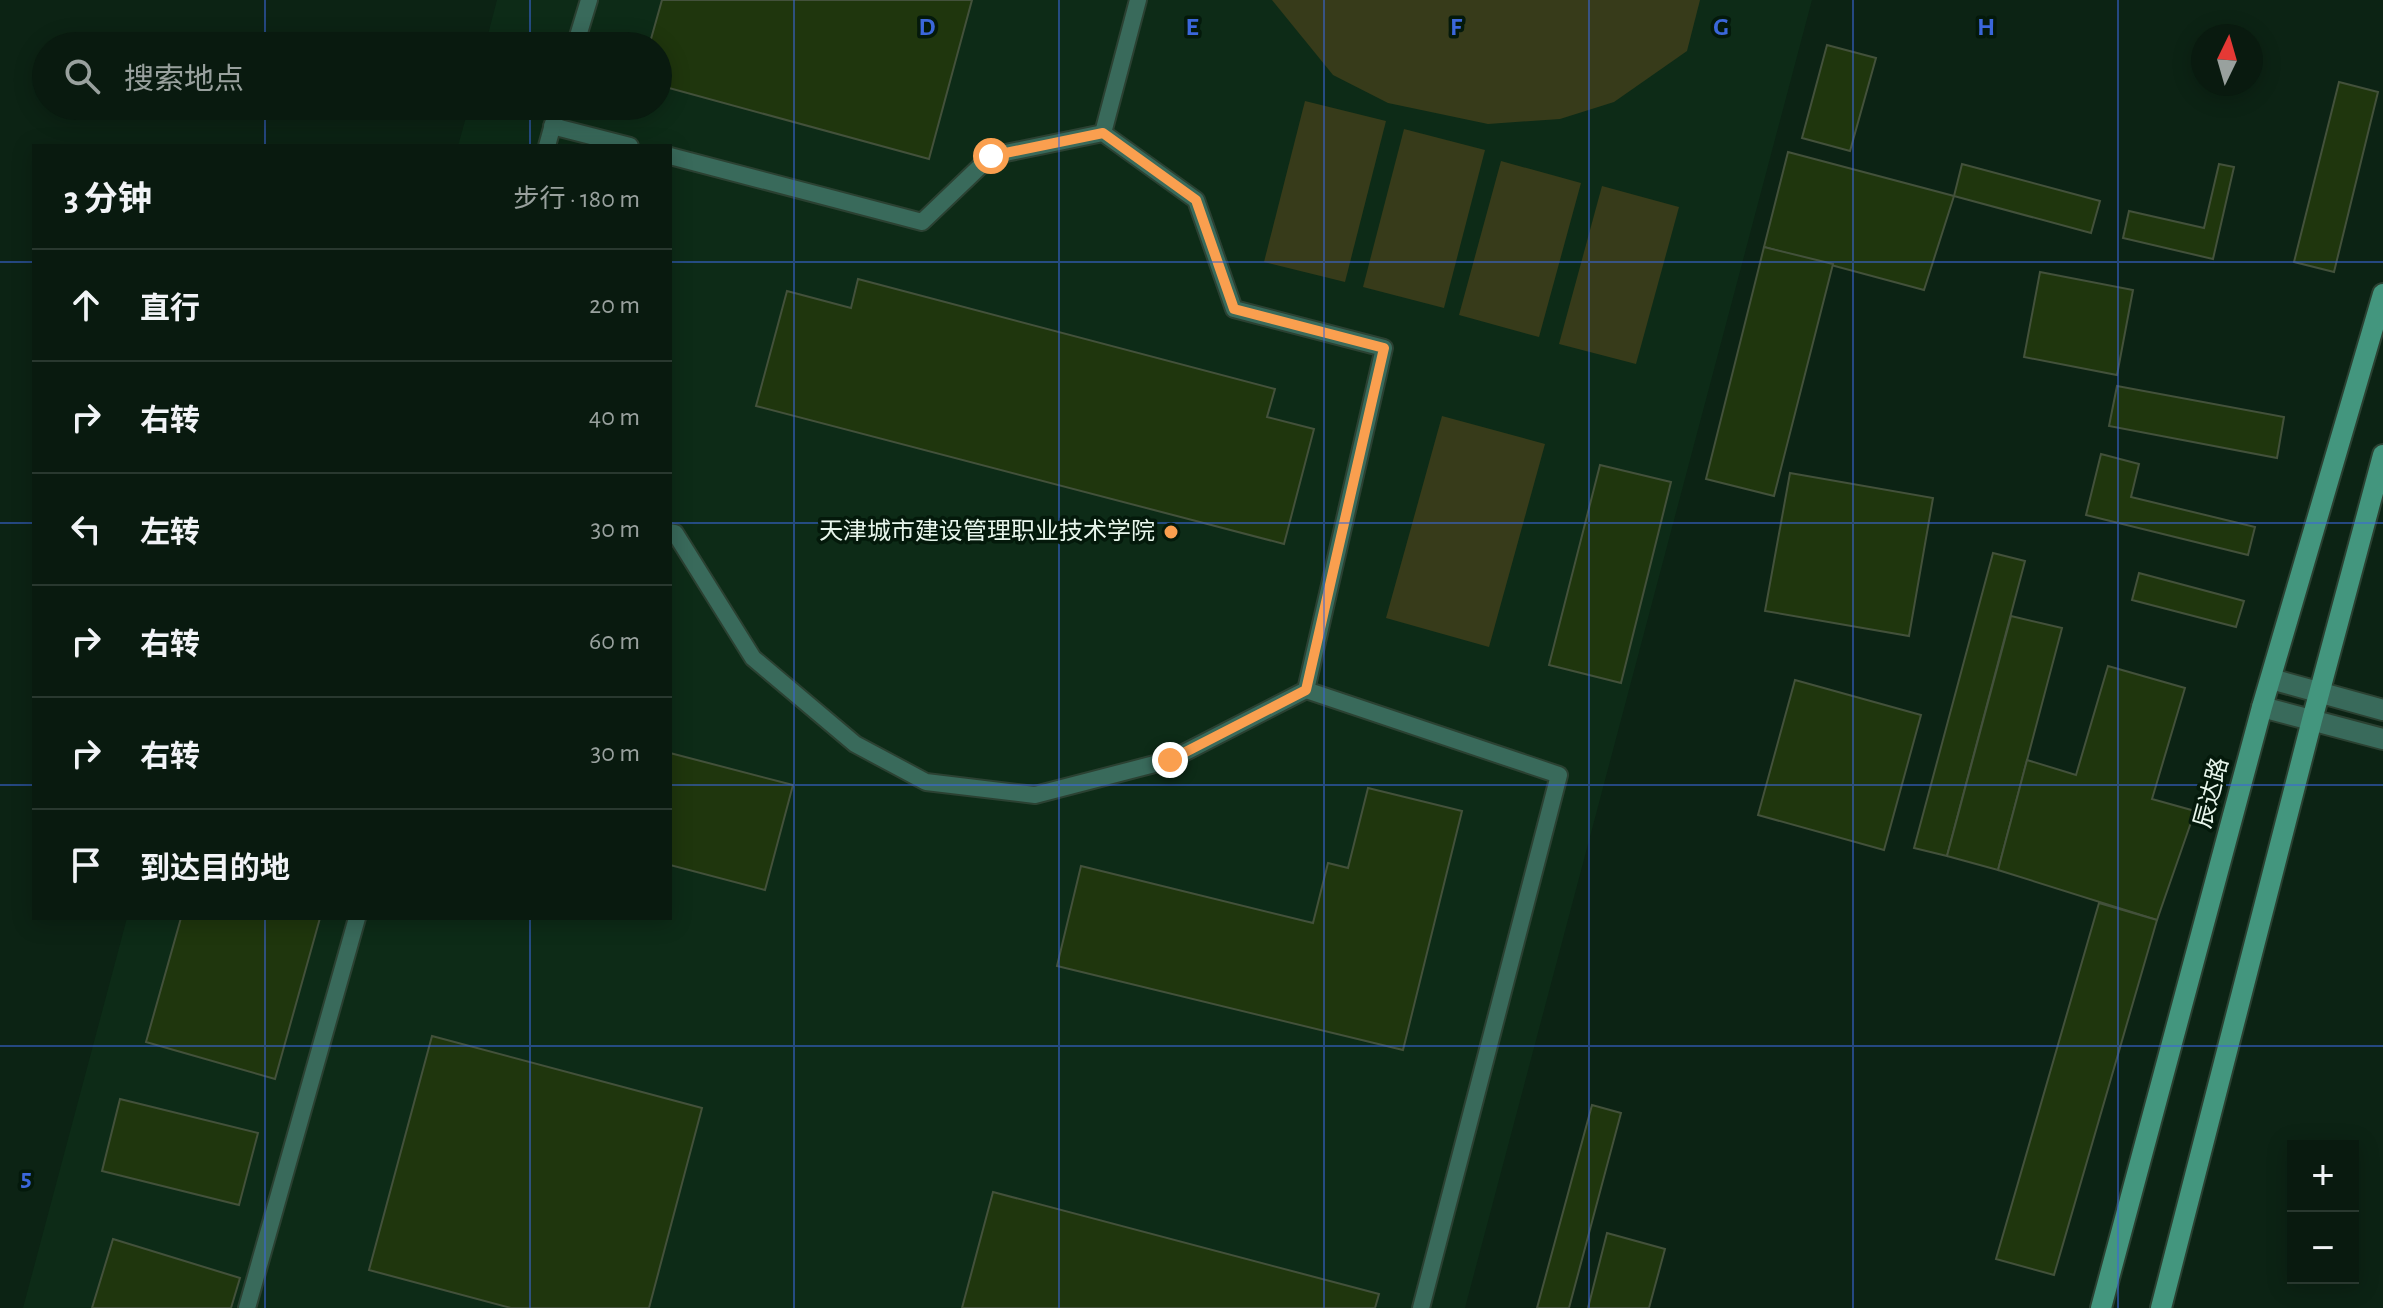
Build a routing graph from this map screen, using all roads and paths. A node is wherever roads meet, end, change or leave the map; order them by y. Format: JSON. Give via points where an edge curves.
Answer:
{"nodes":[{"id":1,"x":589,"y":0,"type":"edge"},
{"id":2,"x":1138,"y":0,"type":"edge"},
{"id":3,"x":579,"y":32,"type":"edge"},
{"id":4,"x":554,"y":120,"type":"edge"},
{"id":5,"x":552,"y":126,"type":"junction"},
{"id":6,"x":1103,"y":133,"type":"junction"},
{"id":7,"x":548,"y":144,"type":"edge"},
{"id":8,"x":622,"y":144,"type":"edge"},
{"id":9,"x":672,"y":157,"type":"edge"},
{"id":10,"x":2383,"y":294,"type":"edge"},
{"id":11,"x":2383,"y":455,"type":"edge"},
{"id":12,"x":672,"y":532,"type":"edge"},
{"id":13,"x":2271,"y":679,"type":"junction"},
{"id":14,"x":1306,"y":690,"type":"junction"},
{"id":15,"x":2320,"y":693,"type":"junction"},
{"id":16,"x":2262,"y":707,"type":"junction"},
{"id":17,"x":2383,"y":710,"type":"edge"},
{"id":18,"x":2312,"y":720,"type":"junction"},
{"id":19,"x":2383,"y":739,"type":"edge"},
{"id":20,"x":356,"y":920,"type":"edge"},
{"id":21,"x":247,"y":1308,"type":"edge"},
{"id":22,"x":1421,"y":1308,"type":"edge"},
{"id":23,"x":2101,"y":1308,"type":"edge"},
{"id":24,"x":2161,"y":1308,"type":"edge"}],
"edges":[{"from":1,"to":3,"type":"lane"},
{"from":2,"to":6,"type":"lane"},
{"from":4,"to":5,"type":"lane"},
{"from":5,"to":7,"type":"lane"},
{"from":5,"to":8,"type":"lane"},
{"from":6,"to":9,"type":"lane","via":[[991,156],[922,222]]},
{"from":6,"to":14,"type":"lane","via":[[1196,200],[1234,309],[1384,348]]},
{"from":10,"to":13,"type":"street","name":"辰达路"},
{"from":11,"to":15,"type":"street"},
{"from":12,"to":14,"type":"lane","via":[[753,658],[855,744],[926,782],[1035,795],[1170,760]]},
{"from":13,"to":15,"type":"street"},
{"from":13,"to":16,"type":"street","name":"辰达路"},
{"from":14,"to":22,"type":"lane","via":[[1559,775]]},
{"from":15,"to":17,"type":"street"},
{"from":15,"to":18,"type":"street"},
{"from":16,"to":18,"type":"street"},
{"from":16,"to":23,"type":"street","name":"辰达路"},
{"from":18,"to":19,"type":"street"},
{"from":18,"to":24,"type":"street"},
{"from":20,"to":21,"type":"lane"}]}
